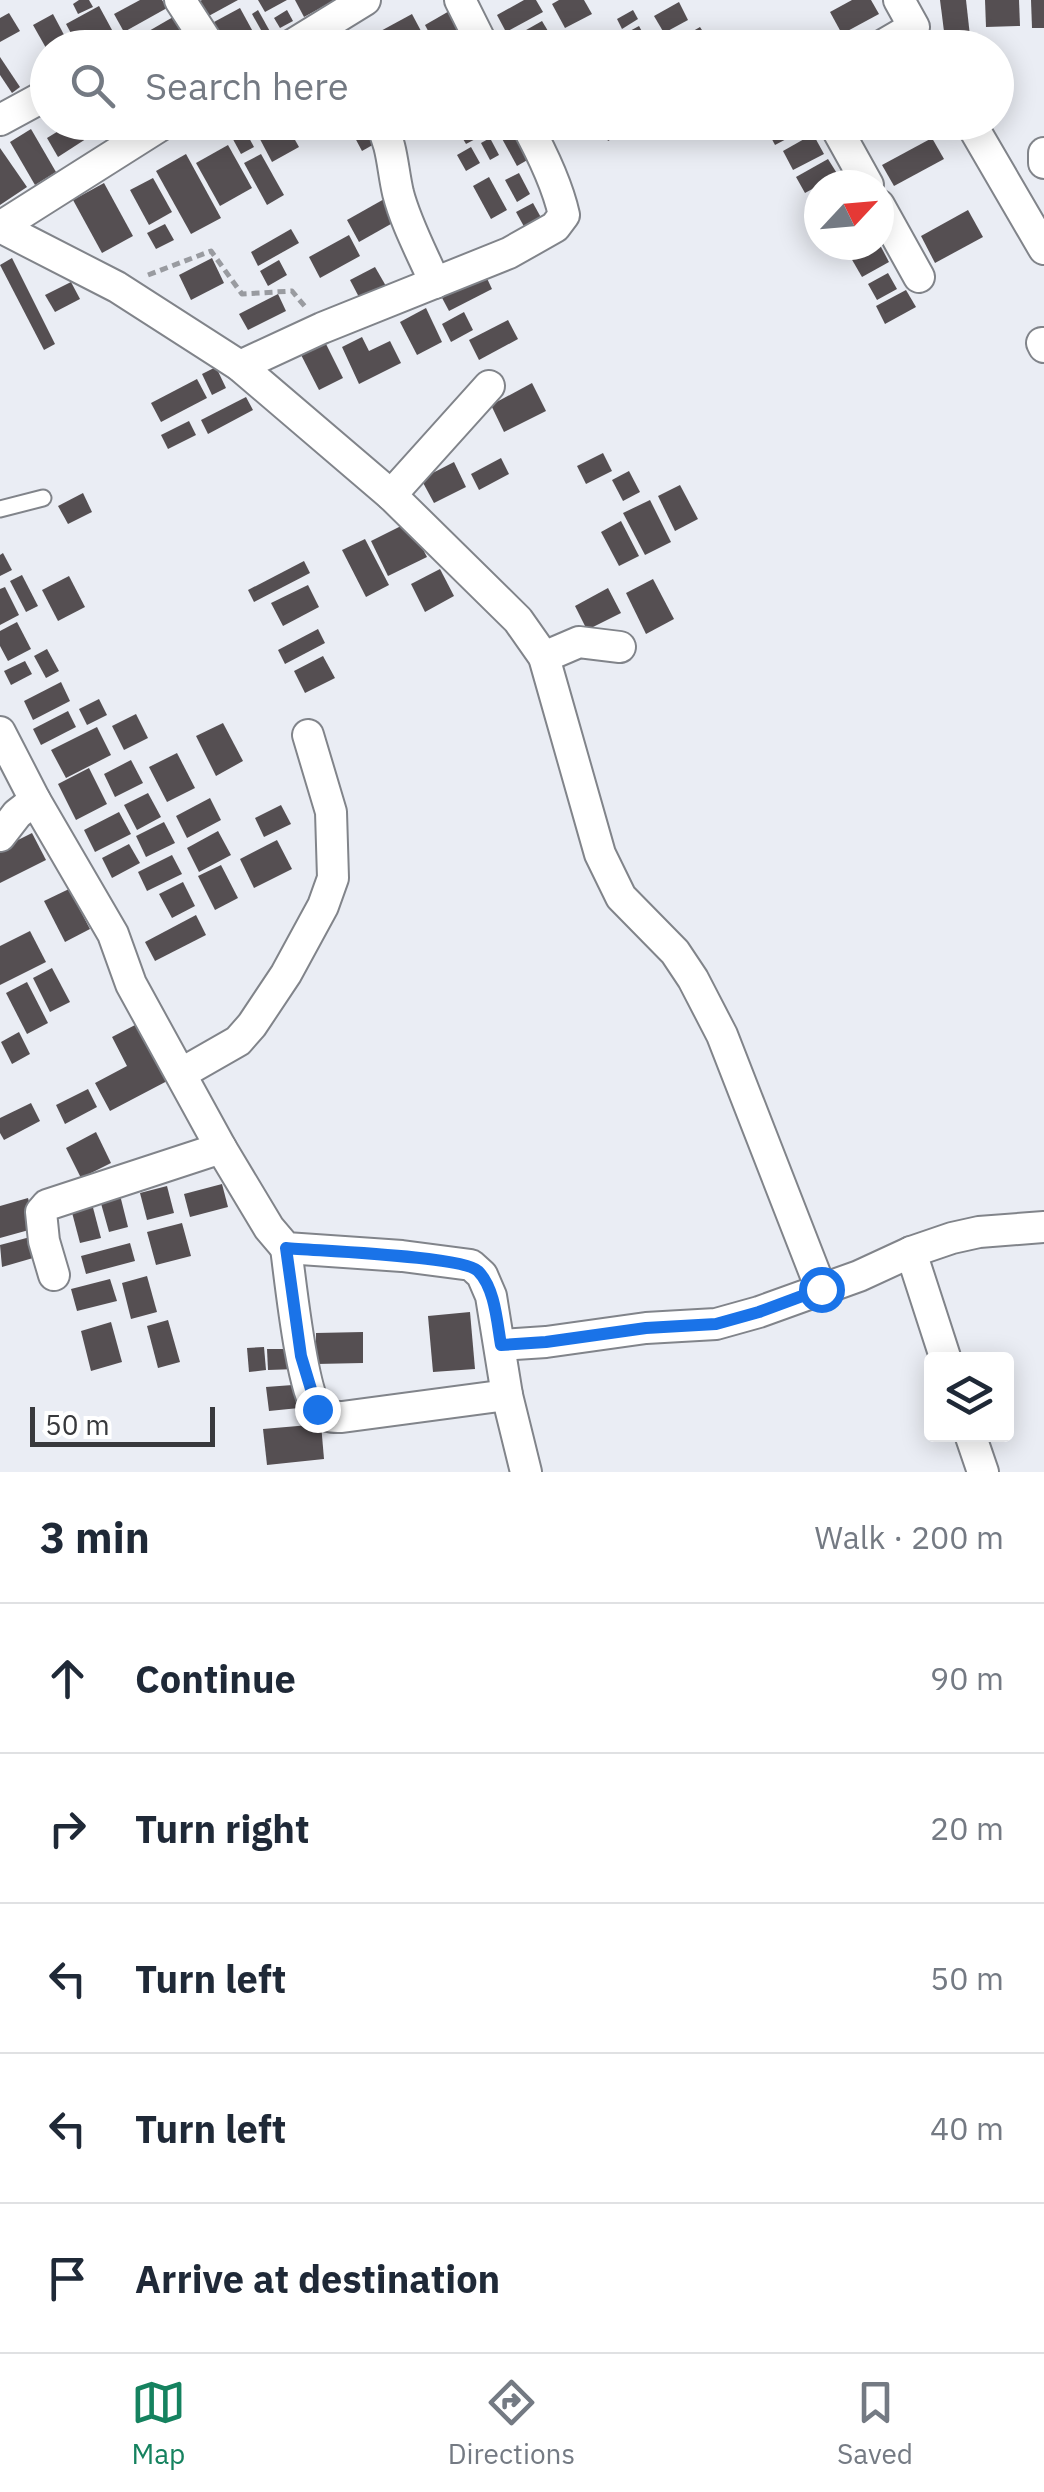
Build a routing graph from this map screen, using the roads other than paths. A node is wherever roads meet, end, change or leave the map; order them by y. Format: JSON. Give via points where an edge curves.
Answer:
{"nodes":[{"id":1,"x":180,"y":0,"type":"edge"},
{"id":2,"x":365,"y":0,"type":"edge"},
{"id":3,"x":460,"y":0,"type":"edge"},
{"id":4,"x":899,"y":0,"type":"edge"},
{"id":5,"x":199,"y":30,"type":"edge"},
{"id":6,"x":338,"y":30,"type":"edge"},
{"id":7,"x":475,"y":30,"type":"edge"},
{"id":8,"x":916,"y":30,"type":"edge"},
{"id":9,"x":30,"y":104,"type":"edge"},
{"id":10,"x":0,"y":120,"type":"edge"},
{"id":11,"x":137,"y":140,"type":"edge"},
{"id":12,"x":388,"y":140,"type":"edge"},
{"id":13,"x":534,"y":140,"type":"edge"},
{"id":14,"x":843,"y":140,"type":"edge"},
{"id":15,"x":980,"y":140,"type":"edge"},
{"id":16,"x":1044,"y":153,"type":"edge"},
{"id":17,"x":1044,"y":163,"type":"edge"},
{"id":18,"x":860,"y":170,"type":"edge"},
{"id":19,"x":894,"y":232,"type":"edge"},
{"id":20,"x":1044,"y":249,"type":"edge"},
{"id":21,"x":919,"y":277,"type":"dead end"},
{"id":22,"x":435,"y":282,"type":"junction"},
{"id":23,"x":240,"y":366,"type":"junction"},
{"id":24,"x":489,"y":386,"type":"dead end"},
{"id":25,"x":390,"y":495,"type":"junction"},
{"id":26,"x":43,"y":498,"type":"dead end"},
{"id":27,"x":0,"y":509,"type":"edge"},
{"id":28,"x":620,"y":647,"type":"dead end"},
{"id":29,"x":544,"y":657,"type":"junction"},
{"id":30,"x":0,"y":732,"type":"edge"},
{"id":31,"x":308,"y":735,"type":"dead end"},
{"id":32,"x":35,"y":800,"type":"junction"},
{"id":33,"x":0,"y":836,"type":"edge"},
{"id":34,"x":182,"y":1073,"type":"junction"},
{"id":35,"x":221,"y":1148,"type":"junction"},
{"id":36,"x":1044,"y":1227,"type":"edge"},
{"id":37,"x":286,"y":1248,"type":"junction"},
{"id":38,"x":911,"y":1252,"type":"junction"},
{"id":39,"x":54,"y":1275,"type":"dead end"},
{"id":40,"x":821,"y":1289,"type":"junction"},
{"id":41,"x":501,"y":1345,"type":"junction"},
{"id":42,"x":943,"y":1352,"type":"edge"},
{"id":43,"x":508,"y":1395,"type":"junction"},
{"id":44,"x":973,"y":1442,"type":"edge"},
{"id":45,"x":526,"y":1472,"type":"edge"},
{"id":46,"x":982,"y":1472,"type":"edge"}],
"edges":[{"from":1,"to":5,"type":"street"},
{"from":2,"to":6,"type":"street"},
{"from":3,"to":7,"type":"street"},
{"from":4,"to":8,"type":"street"},
{"from":9,"to":10,"type":"street"},
{"from":11,"to":23,"type":"street","via":[[0,226],[117,287]]},
{"from":12,"to":22,"type":"street","via":[[405,216]]},
{"from":13,"to":22,"type":"street","via":[[562,205],[561,222],[510,253]]},
{"from":14,"to":18,"type":"street"},
{"from":15,"to":20,"type":"street"},
{"from":16,"to":17,"type":"street"},
{"from":19,"to":21,"type":"street"},
{"from":22,"to":23,"type":"street"},
{"from":23,"to":25,"type":"street"},
{"from":24,"to":25,"type":"street"},
{"from":25,"to":29,"type":"street","via":[[518,620]]},
{"from":26,"to":27,"type":"lane"},
{"from":28,"to":29,"type":"street","via":[[579,642]]},
{"from":29,"to":40,"type":"street","via":[[604,864],[621,897],[674,952],[722,1035]]},
{"from":30,"to":32,"type":"street"},
{"from":31,"to":34,"type":"street","via":[[331,812],[333,878],[323,906],[252,1025]]},
{"from":32,"to":33,"type":"street"},
{"from":32,"to":34,"type":"street","via":[[113,934],[126,972]]},
{"from":34,"to":35,"type":"street"},
{"from":35,"to":37,"type":"street"},
{"from":35,"to":39,"type":"street","via":[[47,1205],[41,1212]]},
{"from":36,"to":38,"type":"street","via":[[979,1232]]},
{"from":37,"to":41,"type":"street","via":[[471,1265],[491,1296]]},
{"from":37,"to":43,"type":"street","via":[[301,1356],[313,1402],[323,1414]]},
{"from":38,"to":40,"type":"street"},
{"from":38,"to":42,"type":"street"},
{"from":40,"to":41,"type":"street","via":[[716,1324]]},
{"from":41,"to":43,"type":"street"},
{"from":43,"to":45,"type":"street"},
{"from":44,"to":46,"type":"street"}]}
